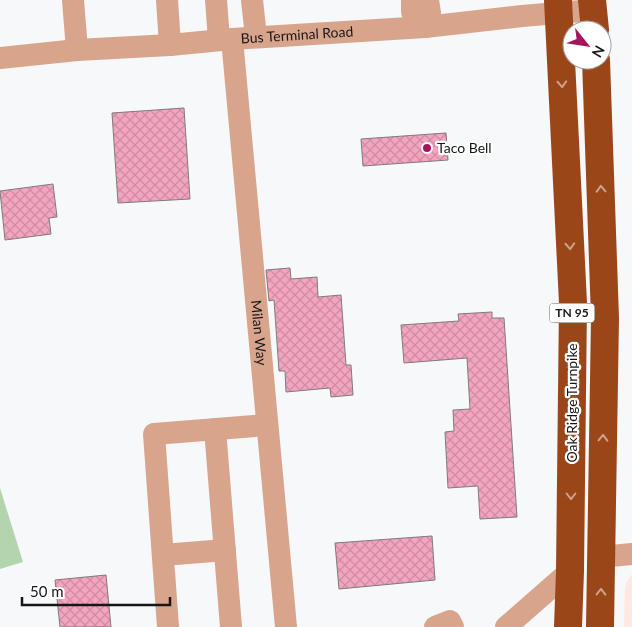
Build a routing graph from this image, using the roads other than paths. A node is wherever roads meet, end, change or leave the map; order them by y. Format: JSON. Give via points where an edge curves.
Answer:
{"nodes":[{"id":1,"x":73,"y":0,"type":"edge"},
{"id":2,"x":167,"y":0,"type":"edge"},
{"id":3,"x":216,"y":0,"type":"edge"},
{"id":4,"x":252,"y":0,"type":"edge"},
{"id":5,"x":412,"y":0,"type":"edge"},
{"id":6,"x":428,"y":0,"type":"edge"},
{"id":7,"x":559,"y":6,"type":"edge"},
{"id":8,"x":593,"y":13,"type":"edge"},
{"id":9,"x":425,"y":27,"type":"junction"},
{"id":10,"x":256,"y":37,"type":"junction"},
{"id":11,"x":226,"y":40,"type":"junction"},
{"id":12,"x":170,"y":46,"type":"junction"},
{"id":13,"x":77,"y":50,"type":"junction"},
{"id":14,"x":0,"y":58,"type":"edge"},
{"id":15,"x":596,"y":70,"type":"edge"},
{"id":16,"x":267,"y":425,"type":"junction"},
{"id":17,"x":215,"y":429,"type":"junction"},
{"id":18,"x":225,"y":550,"type":"junction"},
{"id":19,"x":632,"y":554,"type":"edge"},
{"id":20,"x":163,"y":556,"type":"junction"},
{"id":21,"x":602,"y":557,"type":"junction"},
{"id":22,"x":570,"y":571,"type":"junction"},
{"id":23,"x":168,"y":627,"type":"edge"},
{"id":24,"x":231,"y":627,"type":"edge"},
{"id":25,"x":286,"y":627,"type":"edge"},
{"id":26,"x":435,"y":627,"type":"edge"},
{"id":27,"x":453,"y":627,"type":"edge"},
{"id":28,"x":506,"y":627,"type":"edge"},
{"id":29,"x":568,"y":627,"type":"edge"},
{"id":30,"x":600,"y":627,"type":"edge"}],
"edges":[{"from":1,"to":13,"type":"street"},
{"from":2,"to":12,"type":"street"},
{"from":3,"to":11,"type":"street","name":"Milan Way"},
{"from":4,"to":10,"type":"street"},
{"from":5,"to":9,"type":"street","via":[[412,12]]},
{"from":6,"to":9,"type":"street","via":[[430,13]]},
{"from":7,"to":8,"type":"street","name":"Bus Terminal Road"},
{"from":7,"to":9,"type":"street","name":"Bus Terminal Road"},
{"from":7,"to":22,"type":"highway","name":"Oak Ridge Turnpike","number":"TN 95","one_way":true,"via":[[572,303]]},
{"from":9,"to":10,"type":"street","name":"Bus Terminal Road"},
{"from":10,"to":11,"type":"street","name":"Bus Terminal Road"},
{"from":11,"to":12,"type":"street","name":"Bus Terminal Road"},
{"from":11,"to":16,"type":"street","name":"Milan Way"},
{"from":12,"to":13,"type":"street","name":"Bus Terminal Road"},
{"from":13,"to":14,"type":"street","name":"Bus Terminal Road"},
{"from":21,"to":15,"type":"highway","number":"TN 95","one_way":true,"via":[[605,318]]},
{"from":16,"to":17,"type":"street"},
{"from":16,"to":25,"type":"street","name":"Milan Way"},
{"from":17,"to":18,"type":"street"},
{"from":17,"to":20,"type":"street","via":[[154,434]]},
{"from":18,"to":20,"type":"street"},
{"from":18,"to":24,"type":"street"},
{"from":19,"to":21,"type":"street"},
{"from":20,"to":23,"type":"street"},
{"from":21,"to":22,"type":"highway"},
{"from":30,"to":21,"type":"highway","number":"TN 95","one_way":true},
{"from":22,"to":28,"type":"street"},
{"from":22,"to":29,"type":"highway","name":"Oak Ridge Turnpike","number":"TN 95"},
{"from":26,"to":27,"type":"street","via":[[450,621]]}]}
